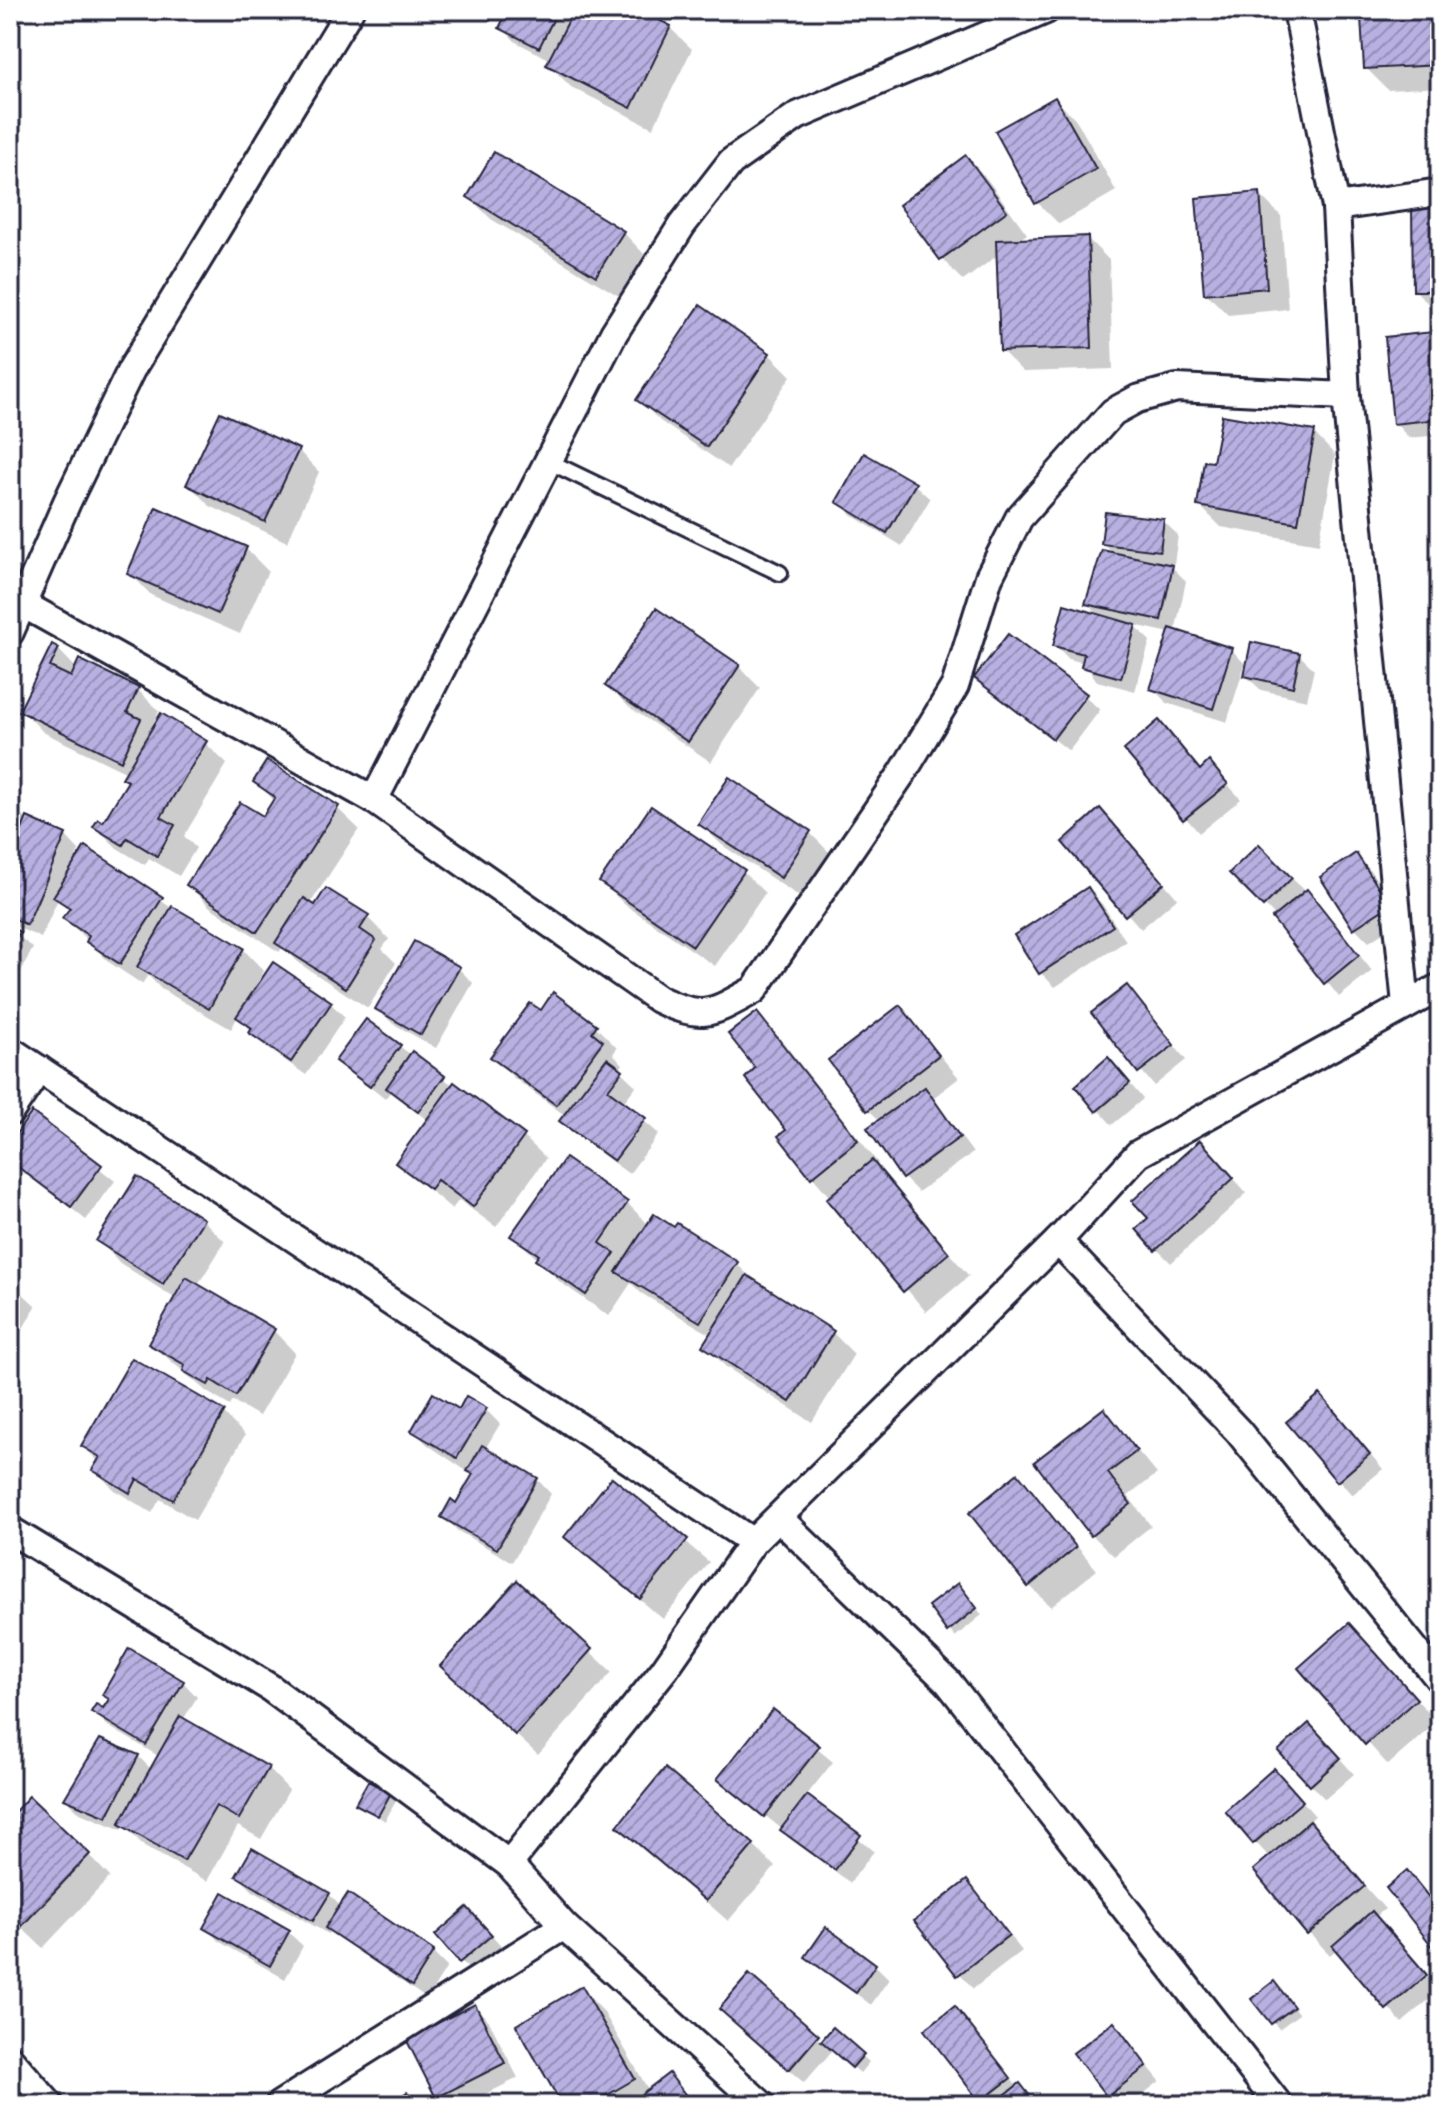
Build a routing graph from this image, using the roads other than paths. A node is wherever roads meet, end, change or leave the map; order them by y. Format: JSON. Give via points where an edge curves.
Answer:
{"nodes":[{"id":1,"x":350,"y":10,"type":"edge"},
{"id":2,"x":1046,"y":10,"type":"edge"},
{"id":3,"x":1297,"y":10,"type":"edge"},
{"id":4,"x":1440,"y":192,"type":"edge"},
{"id":5,"x":1336,"y":207,"type":"junction"},
{"id":6,"x":1346,"y":396,"type":"junction"},
{"id":7,"x":548,"y":461,"type":"junction"},
{"id":8,"x":780,"y":573,"type":"dead end"},
{"id":9,"x":21,"y":603,"type":"junction"},
{"id":10,"x":10,"y":632,"type":"edge"},
{"id":11,"x":374,"y":800,"type":"junction"},
{"id":12,"x":1440,"y":987,"type":"edge"},
{"id":13,"x":1406,"y":1005,"type":"junction"},
{"id":14,"x":10,"y":1050,"type":"edge"},
{"id":15,"x":39,"y":1069,"type":"junction"},
{"id":16,"x":10,"y":1112,"type":"edge"},
{"id":17,"x":1058,"y":1241,"type":"junction"},
{"id":18,"x":780,"y":1519,"type":"junction"},
{"id":19,"x":10,"y":1530,"type":"edge"},
{"id":20,"x":753,"y":1542,"type":"junction"},
{"id":21,"x":1440,"y":1680,"type":"edge"},
{"id":22,"x":509,"y":1864,"type":"junction"},
{"id":23,"x":564,"y":1926,"type":"junction"},
{"id":24,"x":10,"y":2059,"type":"edge"},
{"id":25,"x":50,"y":2105,"type":"edge"},
{"id":26,"x":279,"y":2105,"type":"edge"},
{"id":27,"x":762,"y":2105,"type":"edge"},
{"id":28,"x":1279,"y":2105,"type":"edge"}],
"edges":[{"from":1,"to":9,"type":"street","via":[[131,370]]},
{"from":2,"to":7,"type":"street","via":[[797,116],[731,162],[682,225],[614,333]]},
{"from":3,"to":5,"type":"street"},
{"from":4,"to":5,"type":"street"},
{"from":5,"to":6,"type":"street"},
{"from":6,"to":11,"type":"street","via":[[1177,388],[1113,412],[1019,518],[989,577],[955,686],[903,772],[754,990],[718,1010],[688,1013],[658,999]]},
{"from":6,"to":13,"type":"street"},
{"from":7,"to":8,"type":"lane"},
{"from":7,"to":11,"type":"street"},
{"from":9,"to":10,"type":"street"},
{"from":9,"to":11,"type":"street"},
{"from":12,"to":13,"type":"street"},
{"from":13,"to":17,"type":"street","via":[[1138,1154]]},
{"from":14,"to":15,"type":"street"},
{"from":15,"to":16,"type":"street"},
{"from":15,"to":20,"type":"street"},
{"from":17,"to":18,"type":"street"},
{"from":17,"to":21,"type":"street","via":[[1238,1431]]},
{"from":18,"to":20,"type":"street"},
{"from":18,"to":28,"type":"street","via":[[948,1682]]},
{"from":19,"to":22,"type":"street","via":[[269,1687]]},
{"from":20,"to":22,"type":"street","via":[[664,1670]]},
{"from":22,"to":23,"type":"street"},
{"from":23,"to":26,"type":"street"},
{"from":23,"to":27,"type":"street"},
{"from":24,"to":25,"type":"street"}]}
